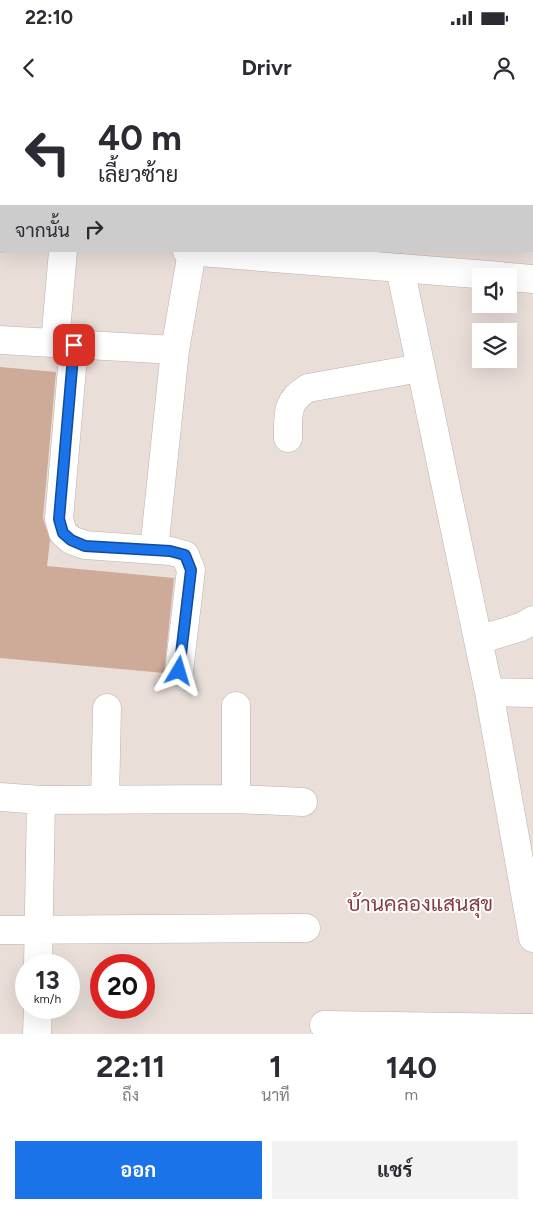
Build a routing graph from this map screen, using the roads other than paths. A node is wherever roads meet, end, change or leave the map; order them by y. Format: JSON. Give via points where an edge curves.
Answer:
{"nodes":[{"id":1,"x":63,"y":252,"type":"edge"},
{"id":2,"x":192,"y":252,"type":"edge"},
{"id":3,"x":400,"y":268,"type":"junction"},
{"id":4,"x":472,"y":274,"type":"edge"},
{"id":5,"x":517,"y":278,"type":"edge"},
{"id":6,"x":533,"y":279,"type":"edge"},
{"id":7,"x":0,"y":340,"type":"edge"},
{"id":8,"x":64,"y":344,"type":"junction"},
{"id":9,"x":175,"y":350,"type":"junction"},
{"id":10,"x":420,"y":368,"type":"junction"},
{"id":11,"x":288,"y":438,"type":"dead end"},
{"id":12,"x":154,"y":550,"type":"junction"},
{"id":13,"x":533,"y":620,"type":"edge"},
{"id":14,"x":478,"y":640,"type":"junction"},
{"id":15,"x":179,"y":671,"type":"dead end"},
{"id":16,"x":489,"y":692,"type":"junction"},
{"id":17,"x":533,"y":693,"type":"edge"},
{"id":18,"x":236,"y":706,"type":"dead end"},
{"id":19,"x":107,"y":708,"type":"dead end"},
{"id":20,"x":0,"y":797,"type":"edge"},
{"id":21,"x":236,"y":799,"type":"junction"},
{"id":22,"x":41,"y":800,"type":"junction"},
{"id":23,"x":105,"y":800,"type":"junction"},
{"id":24,"x":303,"y":802,"type":"dead end"},
{"id":25,"x":523,"y":835,"type":"edge"},
{"id":26,"x":306,"y":928,"type":"dead end"},
{"id":27,"x":0,"y":930,"type":"edge"},
{"id":28,"x":38,"y":930,"type":"junction"},
{"id":29,"x":533,"y":938,"type":"edge"},
{"id":30,"x":38,"y":954,"type":"edge"},
{"id":31,"x":38,"y":1019,"type":"edge"},
{"id":32,"x":324,"y":1025,"type":"dead end"},
{"id":33,"x":533,"y":1028,"type":"edge"},
{"id":34,"x":37,"y":1034,"type":"edge"}],
"edges":[{"from":1,"to":8,"type":"street"},
{"from":2,"to":3,"type":"street"},
{"from":2,"to":9,"type":"street"},
{"from":3,"to":4,"type":"street"},
{"from":3,"to":10,"type":"street"},
{"from":5,"to":6,"type":"street"},
{"from":7,"to":8,"type":"street"},
{"from":8,"to":9,"type":"street"},
{"from":8,"to":12,"type":"street","via":[[59,519],[63,533],[85,546]]},
{"from":9,"to":12,"type":"street"},
{"from":10,"to":11,"type":"street","via":[[308,388],[290,403]]},
{"from":10,"to":14,"type":"street"},
{"from":12,"to":15,"type":"street","via":[[185,555],[191,570]]},
{"from":13,"to":14,"type":"street"},
{"from":14,"to":16,"type":"street"},
{"from":16,"to":17,"type":"street"},
{"from":16,"to":25,"type":"street"},
{"from":18,"to":21,"type":"street"},
{"from":19,"to":23,"type":"street"},
{"from":20,"to":22,"type":"street"},
{"from":21,"to":23,"type":"street"},
{"from":21,"to":24,"type":"street"},
{"from":22,"to":23,"type":"street"},
{"from":22,"to":28,"type":"street"},
{"from":25,"to":29,"type":"street"},
{"from":26,"to":28,"type":"street"},
{"from":27,"to":28,"type":"street"},
{"from":28,"to":30,"type":"street"},
{"from":31,"to":34,"type":"street"},
{"from":32,"to":33,"type":"street"}]}
